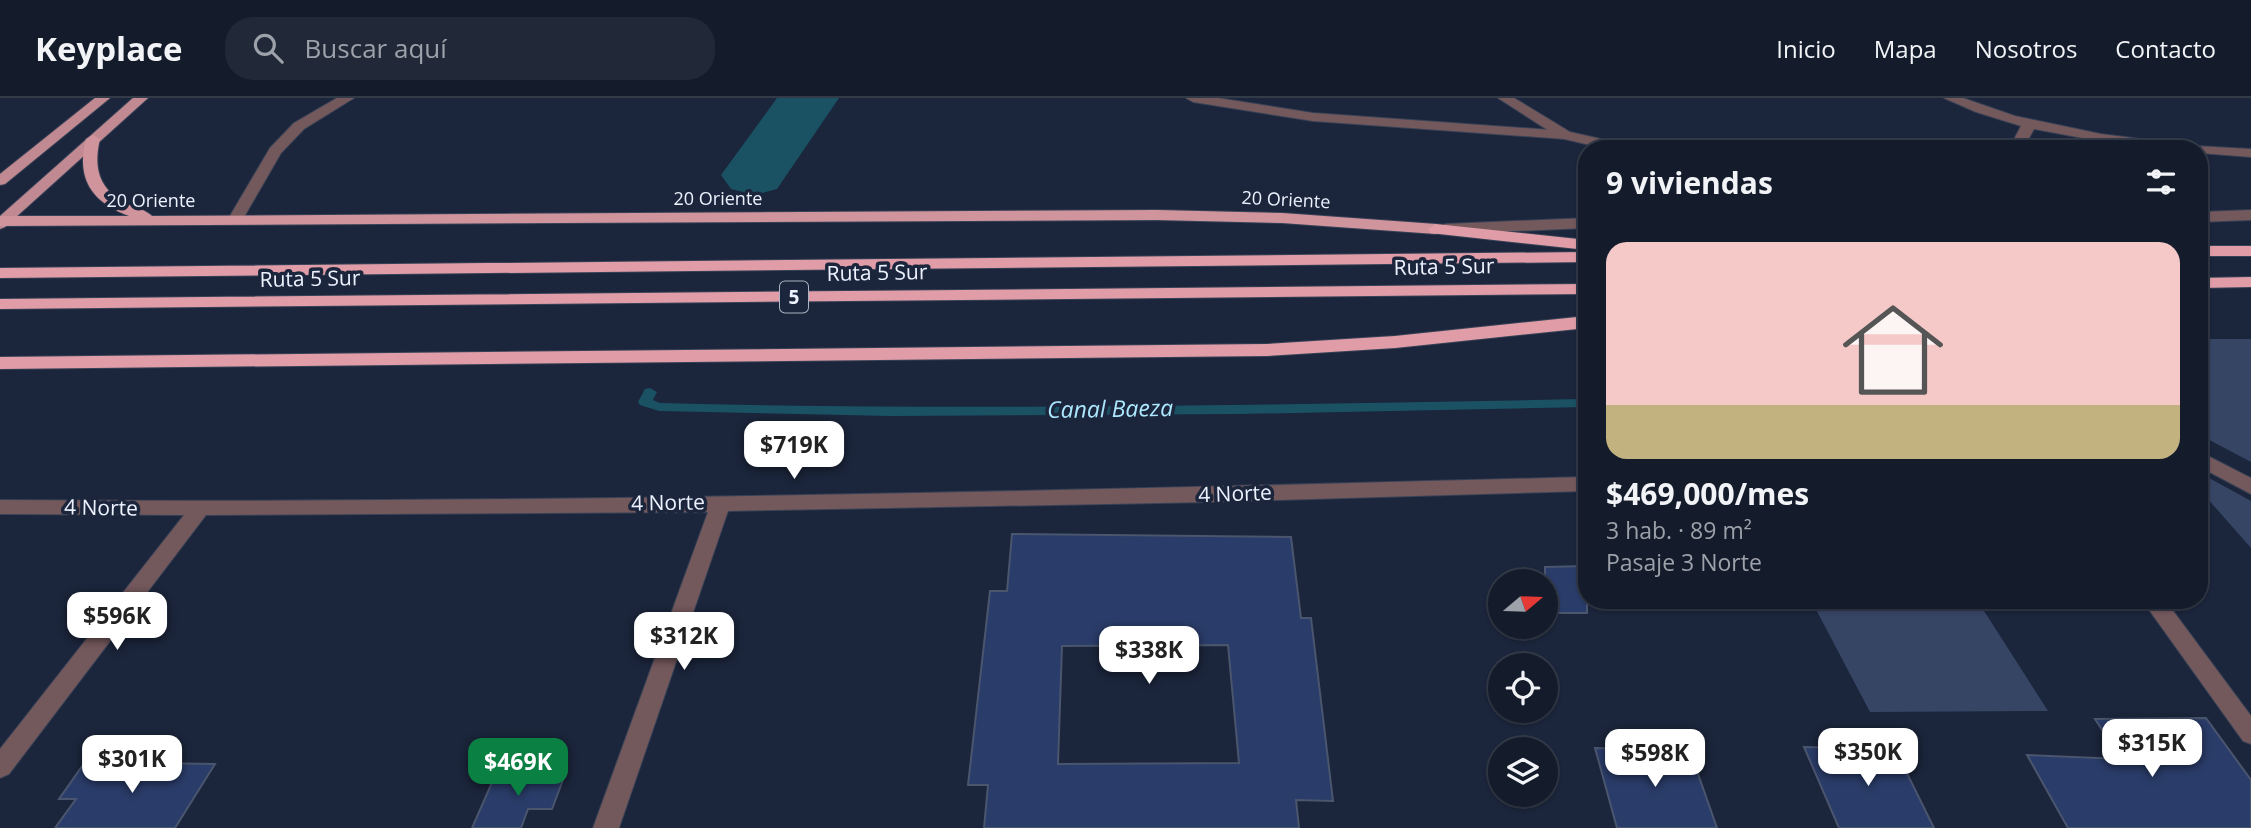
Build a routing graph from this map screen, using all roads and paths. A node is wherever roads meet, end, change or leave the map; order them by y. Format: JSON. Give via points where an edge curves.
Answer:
{"nodes":[{"id":1,"x":103,"y":98,"type":"edge"},
{"id":2,"x":141,"y":98,"type":"edge"},
{"id":3,"x":346,"y":98,"type":"edge"},
{"id":4,"x":1193,"y":98,"type":"edge"},
{"id":5,"x":1505,"y":98,"type":"edge"},
{"id":6,"x":1951,"y":98,"type":"edge"},
{"id":7,"x":2029,"y":125,"type":"junction"},
{"id":8,"x":1565,"y":135,"type":"junction"},
{"id":9,"x":93,"y":139,"type":"junction"},
{"id":10,"x":1587,"y":140,"type":"edge"},
{"id":11,"x":2021,"y":140,"type":"edge"},
{"id":12,"x":2109,"y":140,"type":"edge"},
{"id":13,"x":2208,"y":150,"type":"edge"},
{"id":14,"x":2251,"y":153,"type":"edge"},
{"id":15,"x":2208,"y":163,"type":"edge"},
{"id":16,"x":2251,"y":163,"type":"edge"},
{"id":17,"x":0,"y":181,"type":"edge"},
{"id":18,"x":2251,"y":215,"type":"edge"},
{"id":19,"x":2208,"y":217,"type":"edge"},
{"id":20,"x":159,"y":220,"type":"junction"},
{"id":21,"x":235,"y":221,"type":"junction"},
{"id":22,"x":1,"y":222,"type":"edge"},
{"id":23,"x":1578,"y":223,"type":"edge"},
{"id":24,"x":1436,"y":229,"type":"junction"},
{"id":25,"x":1578,"y":244,"type":"edge"},
{"id":26,"x":2208,"y":251,"type":"edge"},
{"id":27,"x":2251,"y":251,"type":"edge"},
{"id":28,"x":1578,"y":257,"type":"edge"},
{"id":29,"x":0,"y":273,"type":"edge"},
{"id":30,"x":2251,"y":282,"type":"edge"},
{"id":31,"x":2208,"y":283,"type":"edge"},
{"id":32,"x":1578,"y":289,"type":"edge"},
{"id":33,"x":0,"y":304,"type":"edge"},
{"id":34,"x":1578,"y":323,"type":"edge"},
{"id":35,"x":0,"y":366,"type":"edge"},
{"id":36,"x":2208,"y":463,"type":"edge"},
{"id":37,"x":1578,"y":484,"type":"edge"},
{"id":38,"x":2251,"y":487,"type":"edge"},
{"id":39,"x":721,"y":502,"type":"junction"},
{"id":40,"x":0,"y":507,"type":"edge"},
{"id":41,"x":200,"y":509,"type":"junction"},
{"id":42,"x":2160,"y":609,"type":"edge"},
{"id":43,"x":2251,"y":734,"type":"edge"},
{"id":44,"x":0,"y":767,"type":"edge"},
{"id":45,"x":606,"y":828,"type":"edge"}],
"edges":[{"from":1,"to":17,"type":"main road"},
{"from":2,"to":9,"type":"main road"},
{"from":3,"to":21,"type":"lane","via":[[299,126],[275,151]]},
{"from":4,"to":8,"type":"street","via":[[1313,117]]},
{"from":5,"to":8,"type":"street"},
{"from":6,"to":7,"type":"street"},
{"from":7,"to":11,"type":"street"},
{"from":7,"to":12,"type":"street"},
{"from":8,"to":10,"type":"street"},
{"from":9,"to":20,"type":"highway","via":[[88,171],[95,186],[119,206]]},
{"from":9,"to":22,"type":"main road"},
{"from":13,"to":14,"type":"street"},
{"from":15,"to":16,"type":"street"},
{"from":18,"to":19,"type":"street"},
{"from":20,"to":21,"type":"highway","name":"20 Oriente"},
{"from":20,"to":22,"type":"highway","name":"20 Oriente"},
{"from":21,"to":24,"type":"highway","name":"20 Oriente","via":[[1157,215]]},
{"from":23,"to":24,"type":"street"},
{"from":24,"to":25,"type":"highway"},
{"from":26,"to":27,"type":"highway"},
{"from":28,"to":29,"type":"highway","name":"Ruta 5 Sur","number":"5"},
{"from":30,"to":31,"type":"highway"},
{"from":32,"to":33,"type":"highway","name":"Ruta 5 Sur","number":"5"},
{"from":34,"to":35,"type":"highway","via":[[1267,350]]},
{"from":36,"to":38,"type":"street"},
{"from":37,"to":39,"type":"street","name":"4 Norte"},
{"from":39,"to":41,"type":"street","name":"4 Norte"},
{"from":39,"to":45,"type":"street"},
{"from":40,"to":41,"type":"street","name":"4 Norte"},
{"from":41,"to":44,"type":"street"},
{"from":42,"to":43,"type":"street"}]}
